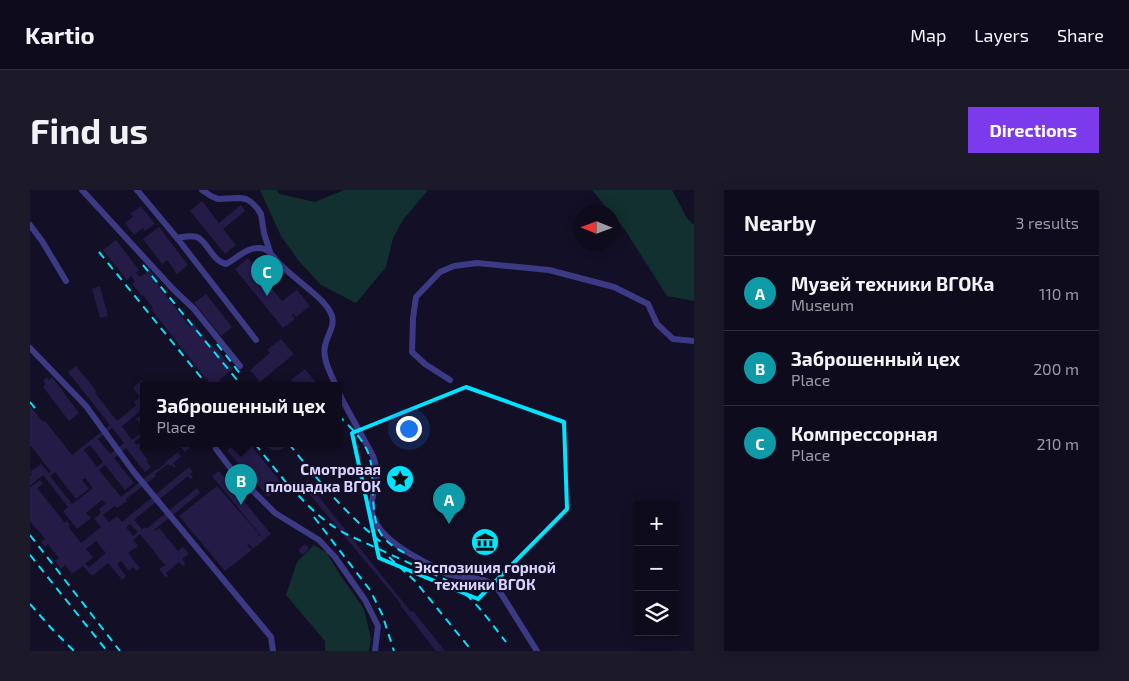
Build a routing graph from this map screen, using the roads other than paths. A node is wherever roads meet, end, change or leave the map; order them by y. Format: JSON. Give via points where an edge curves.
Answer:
{"nodes":[{"id":1,"x":82,"y":190,"type":"edge"},
{"id":2,"x":137,"y":190,"type":"edge"},
{"id":3,"x":202,"y":190,"type":"edge"},
{"id":4,"x":30,"y":225,"type":"edge"},
{"id":5,"x":177,"y":238,"type":"junction"},
{"id":6,"x":270,"y":252,"type":"junction"},
{"id":7,"x":66,"y":281,"type":"dead end"},
{"id":8,"x":256,"y":340,"type":"dead end"},
{"id":9,"x":694,"y":341,"type":"edge"},
{"id":10,"x":30,"y":348,"type":"edge"},
{"id":11,"x":240,"y":366,"type":"dead end"},
{"id":12,"x":450,"y":380,"type":"dead end"},
{"id":13,"x":334,"y":382,"type":"edge"},
{"id":14,"x":342,"y":400,"type":"edge"},
{"id":15,"x":216,"y":449,"type":"dead end"},
{"id":16,"x":273,"y":651,"type":"edge"},
{"id":17,"x":376,"y":651,"type":"edge"},
{"id":18,"x":537,"y":651,"type":"edge"}],
"edges":[{"from":1,"to":11,"type":"lane","via":[[194,309]]},
{"from":2,"to":5,"type":"lane"},
{"from":3,"to":6,"type":"lane","via":[[218,199],[239,198],[251,202],[261,214]]},
{"from":4,"to":7,"type":"lane"},
{"from":5,"to":6,"type":"lane","via":[[199,238],[226,264],[253,248],[265,248]]},
{"from":5,"to":8,"type":"lane"},
{"from":6,"to":13,"type":"lane","via":[[329,309],[333,324],[324,352]]},
{"from":9,"to":12,"type":"lane","via":[[673,339],[657,324],[648,304],[614,286],[549,270],[477,263],[454,266],[440,272],[416,297],[413,318],[412,352]]},
{"from":10,"to":16,"type":"lane","via":[[86,406],[133,471],[272,637]]},
{"from":14,"to":18,"type":"lane","via":[[376,464],[371,504],[379,527],[397,546],[444,572],[476,577],[496,587]]},
{"from":15,"to":17,"type":"lane","via":[[232,470],[275,512],[319,540],[335,557],[365,600],[378,626]]}]}
